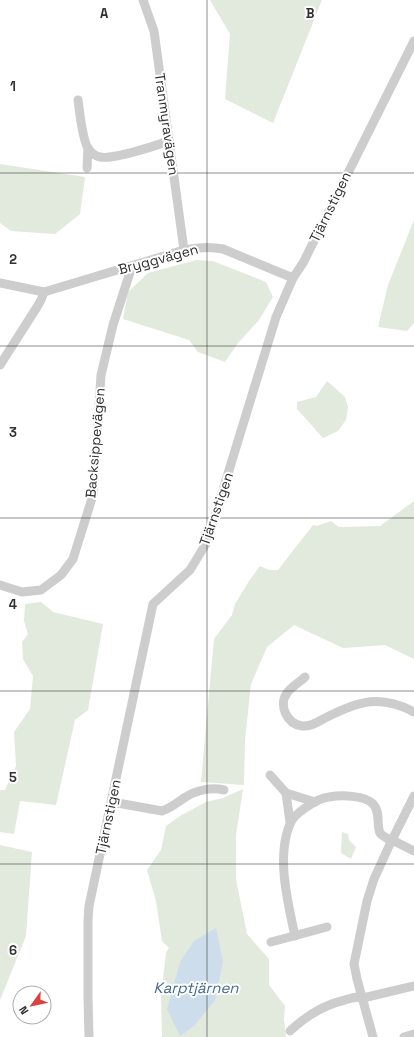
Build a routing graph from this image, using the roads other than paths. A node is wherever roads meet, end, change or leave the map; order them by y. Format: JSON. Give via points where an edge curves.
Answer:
{"nodes":[{"id":1,"x":143,"y":0,"type":"edge"},
{"id":2,"x":414,"y":41,"type":"edge"},
{"id":3,"x":78,"y":100,"type":"dead end"},
{"id":4,"x":169,"y":141,"type":"junction"},
{"id":5,"x":88,"y":148,"type":"junction"},
{"id":6,"x":87,"y":168,"type":"dead end"},
{"id":7,"x":184,"y":250,"type":"junction"},
{"id":8,"x":132,"y":266,"type":"junction"},
{"id":9,"x":293,"y":278,"type":"junction"},
{"id":10,"x":0,"y":283,"type":"edge"},
{"id":11,"x":44,"y":292,"type":"junction"},
{"id":12,"x":0,"y":365,"type":"edge"},
{"id":13,"x":0,"y":585,"type":"edge"},
{"id":14,"x":305,"y":677,"type":"dead end"},
{"id":15,"x":414,"y":712,"type":"edge"},
{"id":16,"x":270,"y":775,"type":"dead end"},
{"id":17,"x":224,"y":790,"type":"dead end"},
{"id":18,"x":286,"y":793,"type":"junction"},
{"id":19,"x":414,"y":796,"type":"edge"},
{"id":20,"x":112,"y":802,"type":"junction"},
{"id":21,"x":315,"y":802,"type":"junction"},
{"id":22,"x":290,"y":822,"type":"junction"},
{"id":23,"x":392,"y":840,"type":"junction"},
{"id":24,"x":414,"y":851,"type":"edge"},
{"id":25,"x":327,"y":928,"type":"dead end"},
{"id":26,"x":295,"y":936,"type":"junction"},
{"id":27,"x":271,"y":942,"type":"dead end"},
{"id":28,"x":414,"y":986,"type":"edge"},
{"id":29,"x":363,"y":998,"type":"junction"},
{"id":30,"x":290,"y":1031,"type":"dead end"},
{"id":31,"x":414,"y":1034,"type":"edge"},
{"id":32,"x":89,"y":1037,"type":"edge"},
{"id":33,"x":373,"y":1037,"type":"edge"},
{"id":34,"x":404,"y":1037,"type":"edge"}],
"edges":[{"from":1,"to":4,"type":"street","name":"Tranmyravägen","via":[[154,31]]},
{"from":2,"to":9,"type":"street","name":"Tjärnstigen","via":[[303,263]]},
{"from":3,"to":5,"type":"street"},
{"from":4,"to":5,"type":"street","via":[[108,157],[93,154]]},
{"from":4,"to":7,"type":"street","name":"Tranmyravägen"},
{"from":5,"to":6,"type":"street"},
{"from":7,"to":8,"type":"street","name":"Bryggvägen"},
{"from":7,"to":9,"type":"street","name":"Bryggvägen","via":[[203,246],[223,249]]},
{"from":8,"to":11,"type":"street","name":"Bryggvägen"},
{"from":8,"to":13,"type":"street","name":"Backsippevägen","via":[[101,375],[93,495],[73,560],[60,575],[41,590],[22,592]]},
{"from":9,"to":20,"type":"street","name":"Tjärnstigen","via":[[276,317],[208,542],[190,570],[153,604]]},
{"from":10,"to":11,"type":"street"},
{"from":11,"to":12,"type":"street"},
{"from":14,"to":15,"type":"street","via":[[287,692],[283,707],[287,716],[301,726],[309,726],[345,708],[368,702],[394,703]]},
{"from":16,"to":18,"type":"street"},
{"from":17,"to":20,"type":"street","via":[[214,788],[195,792],[162,811]]},
{"from":18,"to":21,"type":"street"},
{"from":18,"to":22,"type":"street"},
{"from":19,"to":23,"type":"street"},
{"from":20,"to":32,"type":"street","name":"Tjärnstigen","via":[[88,912]]},
{"from":21,"to":22,"type":"street"},
{"from":21,"to":23,"type":"street","via":[[328,797],[364,798],[372,802],[378,811],[378,828],[382,836]]},
{"from":22,"to":26,"type":"street","via":[[284,852],[285,878]]},
{"from":23,"to":24,"type":"street"},
{"from":23,"to":29,"type":"street","via":[[374,879],[354,964]]},
{"from":25,"to":26,"type":"street"},
{"from":26,"to":27,"type":"street"},
{"from":28,"to":29,"type":"street"},
{"from":29,"to":30,"type":"street","via":[[357,996],[330,1004]]},
{"from":29,"to":33,"type":"street"},
{"from":31,"to":34,"type":"street"}]}
